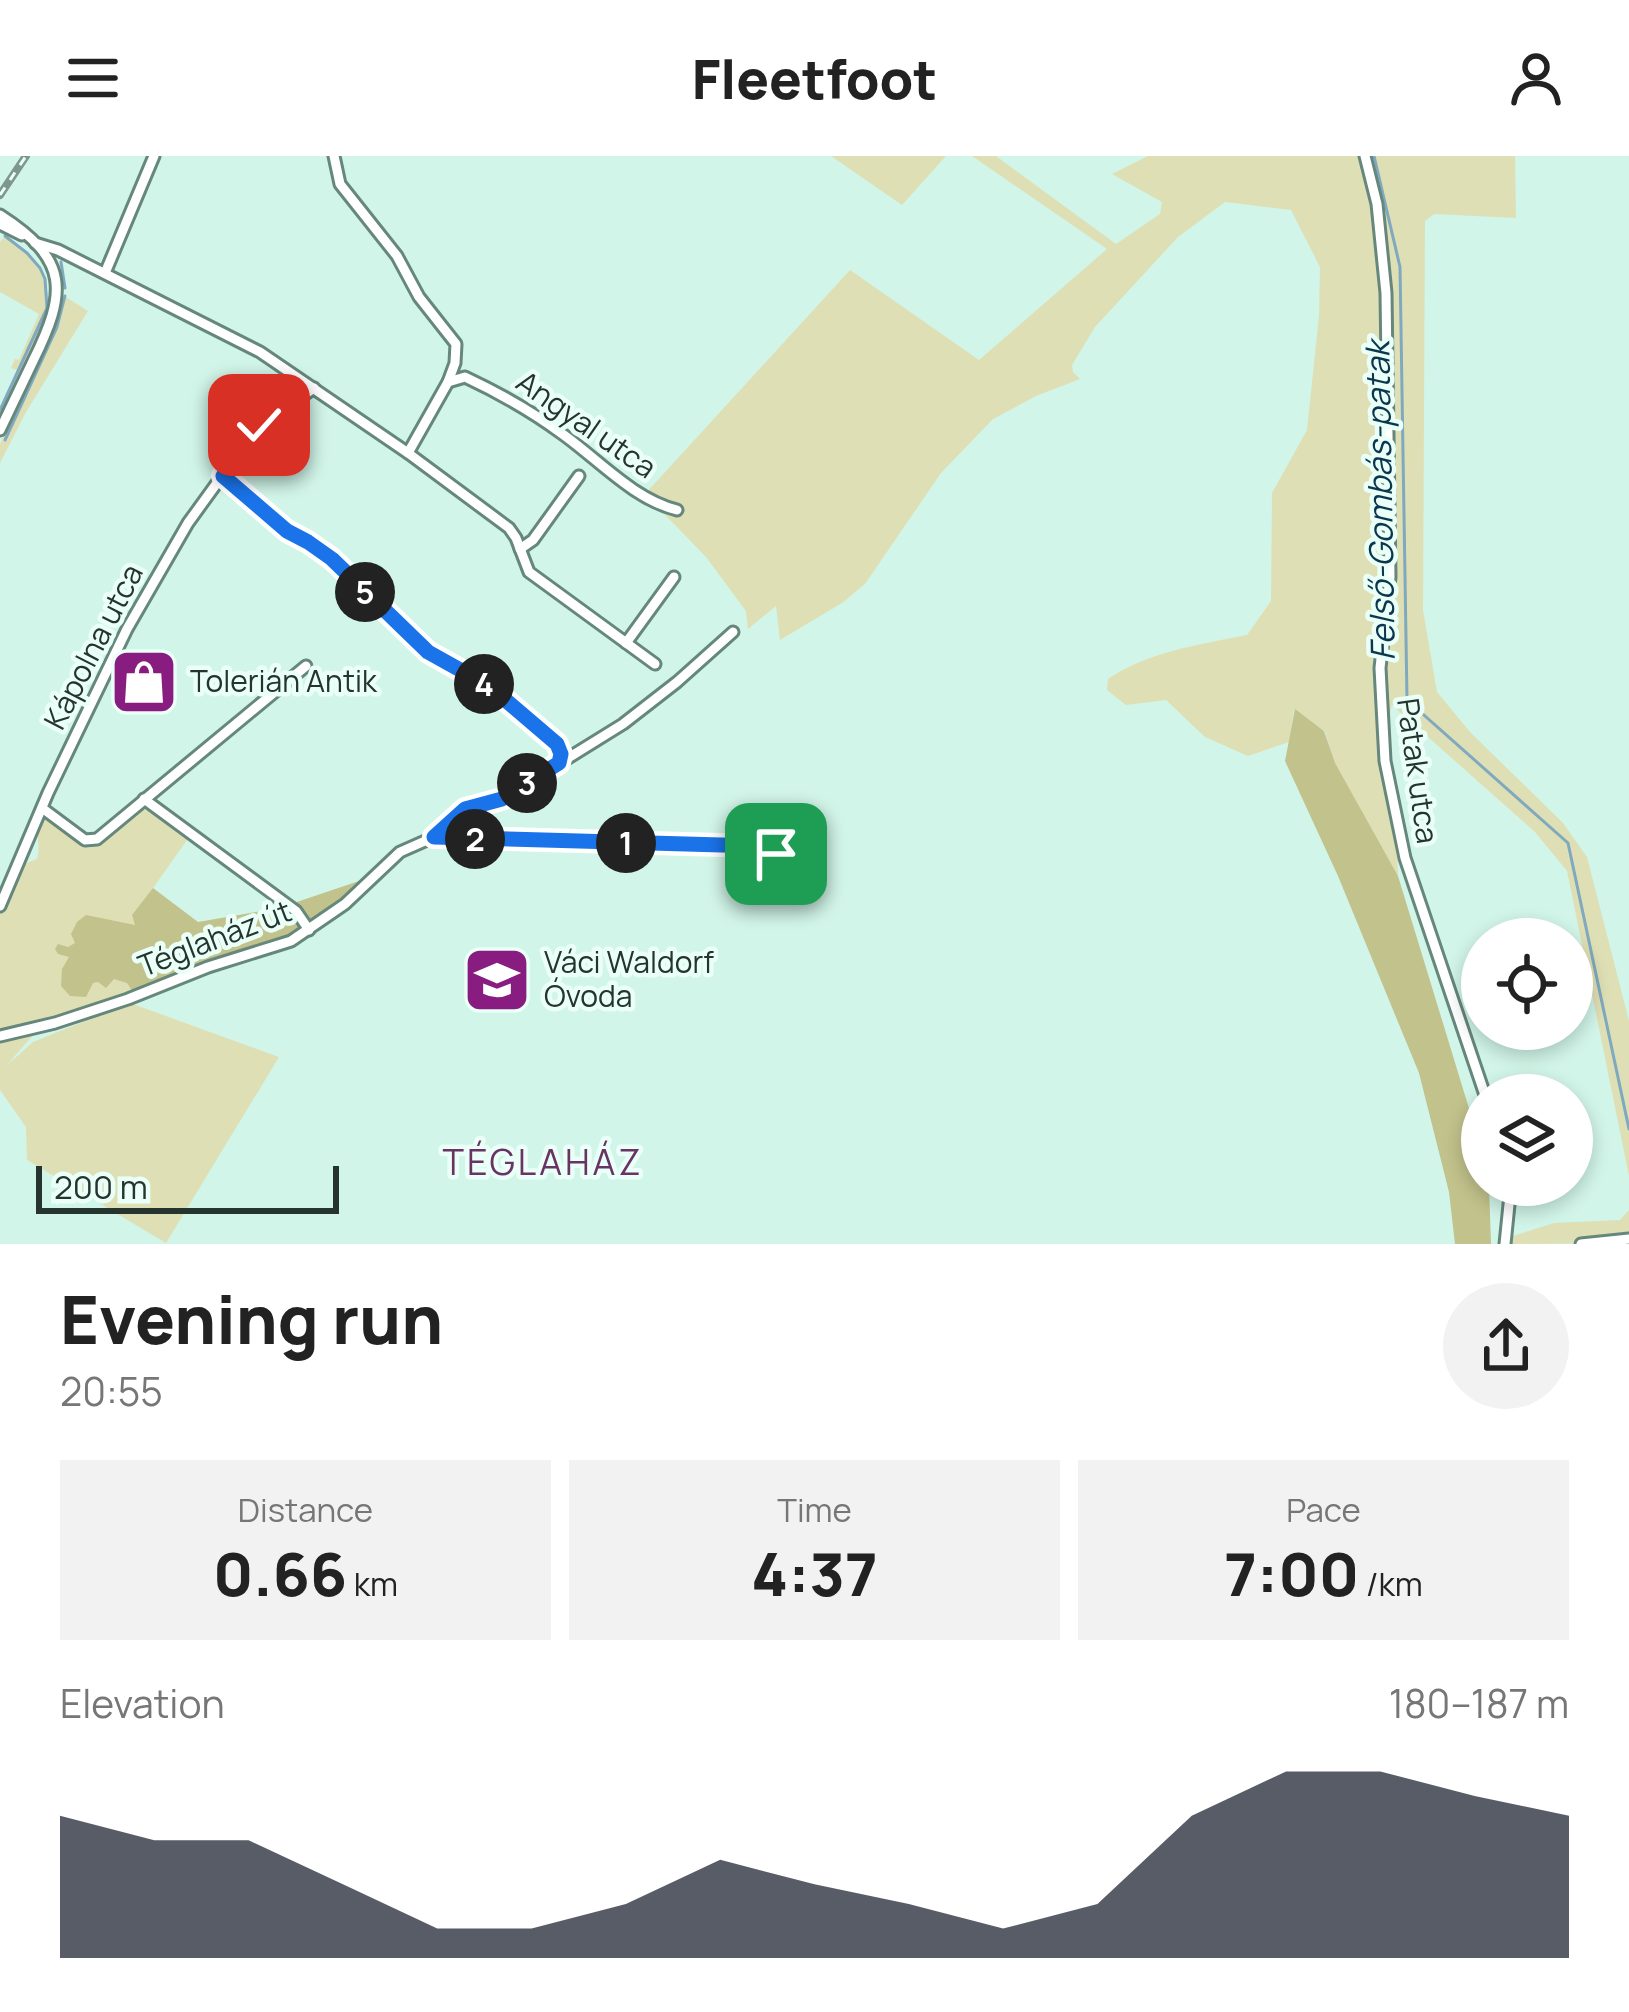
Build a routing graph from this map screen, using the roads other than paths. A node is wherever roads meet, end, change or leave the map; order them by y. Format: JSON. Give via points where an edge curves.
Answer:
{"nodes":[{"id":1,"x":154,"y":156,"type":"edge"},
{"id":2,"x":334,"y":156,"type":"edge"},
{"id":3,"x":1365,"y":156,"type":"edge"},
{"id":4,"x":0,"y":219,"type":"edge"},
{"id":5,"x":31,"y":240,"type":"junction"},
{"id":6,"x":105,"y":273,"type":"junction"},
{"id":7,"x":448,"y":382,"type":"junction"},
{"id":8,"x":314,"y":388,"type":"junction"},
{"id":9,"x":288,"y":406,"type":"dead end"},
{"id":10,"x":259,"y":425,"type":"dead end"},
{"id":11,"x":0,"y":430,"type":"edge"},
{"id":12,"x":408,"y":453,"type":"junction"},
{"id":13,"x":223,"y":476,"type":"junction"},
{"id":14,"x":579,"y":476,"type":"dead end"},
{"id":15,"x":677,"y":510,"type":"dead end"},
{"id":16,"x":520,"y":549,"type":"junction"},
{"id":17,"x":674,"y":578,"type":"dead end"},
{"id":18,"x":733,"y":632,"type":"dead end"},
{"id":19,"x":626,"y":643,"type":"junction"},
{"id":20,"x":656,"y":664,"type":"dead end"},
{"id":21,"x":306,"y":666,"type":"dead end"},
{"id":22,"x":559,"y":763,"type":"junction"},
{"id":23,"x":144,"y":799,"type":"junction"},
{"id":24,"x":42,"y":808,"type":"junction"},
{"id":25,"x":434,"y":837,"type":"junction"},
{"id":26,"x":781,"y":854,"type":"dead end"},
{"id":27,"x":0,"y":906,"type":"edge"},
{"id":28,"x":309,"y":930,"type":"junction"},
{"id":29,"x":0,"y":1036,"type":"edge"},
{"id":30,"x":1478,"y":1074,"type":"edge"},
{"id":31,"x":1509,"y":1206,"type":"edge"},
{"id":32,"x":1629,"y":1239,"type":"edge"},
{"id":33,"x":1504,"y":1244,"type":"edge"},
{"id":34,"x":1581,"y":1244,"type":"edge"}],
"edges":[{"from":1,"to":6,"type":"street"},
{"from":2,"to":7,"type":"street","via":[[340,184],[456,344]]},
{"from":3,"to":30,"type":"street","name":"Patak utca","via":[[1386,293],[1385,761],[1405,858]]},
{"from":4,"to":5,"type":"street"},
{"from":5,"to":6,"type":"street"},
{"from":5,"to":11,"type":"street","via":[[54,273],[57,303]]},
{"from":6,"to":8,"type":"street"},
{"from":7,"to":12,"type":"street"},
{"from":7,"to":15,"type":"street","name":"Angyal utca","via":[[465,377],[500,393],[638,492]]},
{"from":8,"to":9,"type":"street"},
{"from":8,"to":12,"type":"street"},
{"from":10,"to":13,"type":"street","name":"Kápolna utca"},
{"from":12,"to":16,"type":"street","via":[[508,528]]},
{"from":13,"to":22,"type":"street","via":[[332,559],[428,652],[489,686],[557,744]]},
{"from":13,"to":24,"type":"street","name":"Kápolna utca","via":[[127,628]]},
{"from":14,"to":16,"type":"street"},
{"from":16,"to":19,"type":"street","via":[[529,572]]},
{"from":17,"to":19,"type":"street"},
{"from":18,"to":22,"type":"street","name":"Téglaház út","via":[[623,724]]},
{"from":19,"to":20,"type":"street"},
{"from":21,"to":23,"type":"street"},
{"from":22,"to":25,"type":"street","name":"Téglaház út","via":[[502,799],[465,809]]},
{"from":23,"to":24,"type":"street","via":[[92,841]]},
{"from":23,"to":28,"type":"street","via":[[296,911]]},
{"from":24,"to":27,"type":"street","name":"Kápolna utca"},
{"from":25,"to":26,"type":"street","via":[[757,846]]},
{"from":25,"to":28,"type":"street","name":"Téglaház út","via":[[400,852]]},
{"from":28,"to":29,"type":"street","name":"Téglaház út","via":[[128,999]]},
{"from":31,"to":33,"type":"street"},
{"from":32,"to":34,"type":"street"}]}
